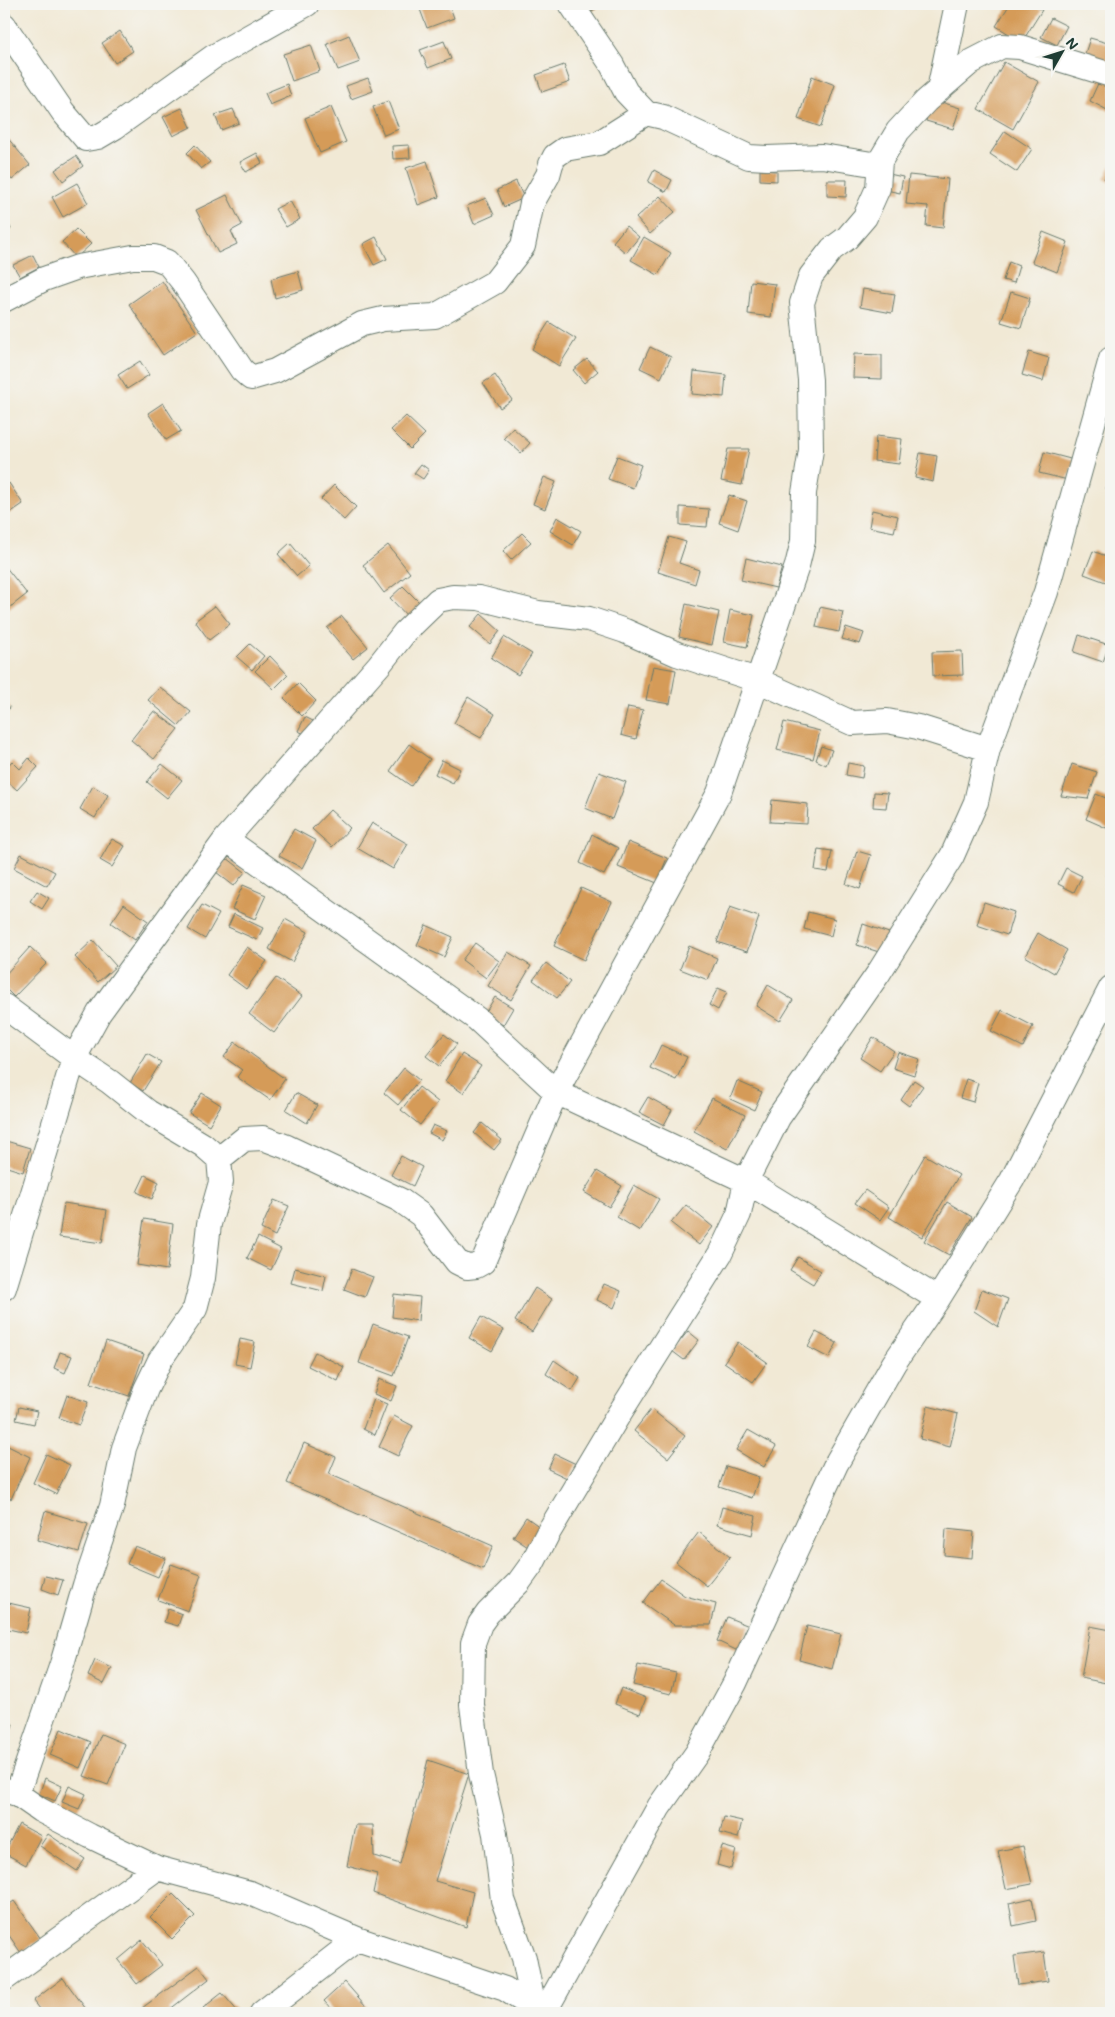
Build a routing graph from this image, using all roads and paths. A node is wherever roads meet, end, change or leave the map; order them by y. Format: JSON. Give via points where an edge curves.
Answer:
{"nodes":[{"id":1,"x":307,"y":4,"type":"edge"},
{"id":2,"x":571,"y":4,"type":"edge"},
{"id":3,"x":957,"y":4,"type":"edge"},
{"id":4,"x":4,"y":25,"type":"edge"},
{"id":5,"x":1111,"y":75,"type":"edge"},
{"id":6,"x":939,"y":90,"type":"junction"},
{"id":7,"x":646,"y":113,"type":"junction"},
{"id":8,"x":880,"y":161,"type":"junction"},
{"id":9,"x":4,"y":300,"type":"edge"},
{"id":10,"x":1111,"y":359,"type":"edge"},
{"id":11,"x":757,"y":680,"type":"junction"},
{"id":12,"x":988,"y":749,"type":"junction"},
{"id":13,"x":226,"y":839,"type":"junction"},
{"id":14,"x":1111,"y":988,"type":"edge"},
{"id":15,"x":4,"y":1006,"type":"edge"},
{"id":16,"x":74,"y":1058,"type":"junction"},
{"id":17,"x":556,"y":1092,"type":"junction"},
{"id":18,"x":218,"y":1159,"type":"junction"},
{"id":19,"x":746,"y":1181,"type":"junction"},
{"id":20,"x":4,"y":1287,"type":"edge"},
{"id":21,"x":938,"y":1299,"type":"junction"},
{"id":22,"x":11,"y":1792,"type":"edge"},
{"id":23,"x":157,"y":1868,"type":"junction"},
{"id":24,"x":357,"y":1939,"type":"junction"},
{"id":25,"x":4,"y":1979,"type":"edge"},
{"id":26,"x":540,"y":2011,"type":"edge"},
{"id":27,"x":262,"y":2013,"type":"edge"}],
"edges":[{"from":1,"to":4,"type":"street","via":[[213,57],[115,128],[86,139],[63,112]]},
{"from":2,"to":7,"type":"street","via":[[608,58],[626,92]]},
{"from":3,"to":6,"type":"street"},
{"from":5,"to":6,"type":"street","via":[[1020,47],[1002,46],[971,62]]},
{"from":6,"to":8,"type":"street","via":[[907,120]]},
{"from":7,"to":8,"type":"street","via":[[663,117],[749,157],[822,156],[872,164]]},
{"from":7,"to":9,"type":"street","via":[[599,143],[565,149],[555,156],[532,203],[523,246],[495,282],[435,316],[383,319],[362,324],[258,377],[251,378],[242,370],[183,282],[167,262],[154,257],[133,257],[78,267],[44,278]]},
{"from":8,"to":11,"type":"street","via":[[878,188],[865,216],[811,276],[802,303],[810,380],[811,450],[804,493],[803,541]]},
{"from":10,"to":12,"type":"street","via":[[1046,592]]},
{"from":11,"to":12,"type":"street","via":[[852,723],[886,721],[918,727]]},
{"from":11,"to":13,"type":"street","via":[[589,620],[538,613],[479,598],[438,600],[406,632]]},
{"from":11,"to":17,"type":"street","via":[[719,792]]},
{"from":12,"to":19,"type":"street","via":[[976,802],[952,856],[878,974],[778,1118]]},
{"from":13,"to":16,"type":"street","via":[[99,1013]]},
{"from":13,"to":17,"type":"street","via":[[477,1019]]},
{"from":14,"to":21,"type":"street","via":[[1012,1180]]},
{"from":15,"to":16,"type":"street"},
{"from":16,"to":18,"type":"street"},
{"from":16,"to":20,"type":"street"},
{"from":17,"to":18,"type":"street","via":[[483,1262],[476,1266],[467,1267],[458,1262],[421,1215],[400,1200],[287,1147],[263,1138],[244,1139]]},
{"from":17,"to":19,"type":"street"},
{"from":18,"to":22,"type":"street","via":[[221,1182],[209,1224],[204,1278],[195,1309],[160,1360],[143,1398],[124,1448],[112,1506],[62,1664]]},
{"from":19,"to":21,"type":"street"},
{"from":19,"to":26,"type":"street","via":[[739,1214],[720,1254],[604,1439],[532,1564],[520,1582],[488,1613],[473,1643],[472,1704],[503,1900]]},
{"from":21,"to":26,"type":"street","via":[[894,1363],[836,1464],[735,1683],[697,1753],[659,1807]]},
{"from":22,"to":23,"type":"street","via":[[82,1832]]},
{"from":23,"to":24,"type":"street","via":[[250,1893]]},
{"from":23,"to":25,"type":"street"},
{"from":24,"to":26,"type":"street","via":[[505,1989]]},
{"from":24,"to":27,"type":"street"}]}
